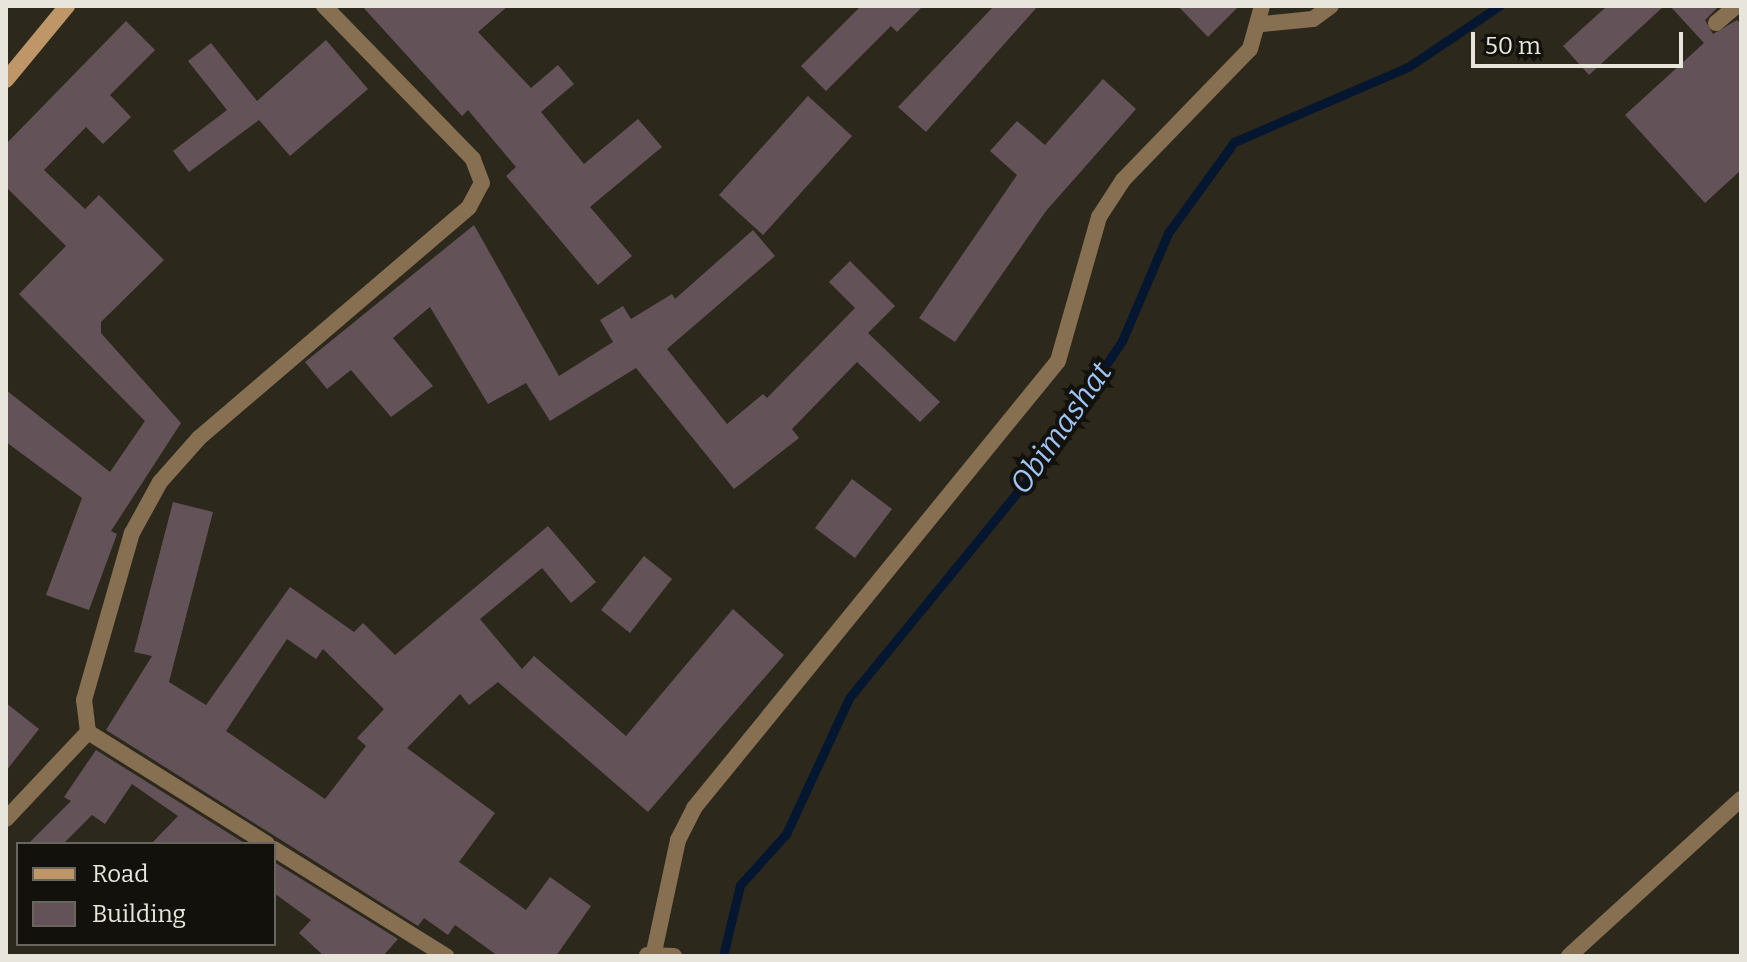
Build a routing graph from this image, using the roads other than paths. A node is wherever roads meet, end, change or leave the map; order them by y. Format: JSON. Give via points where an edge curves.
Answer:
{"nodes":[{"id":1,"x":67,"y":6,"type":"edge"},
{"id":2,"x":324,"y":6,"type":"edge"},
{"id":3,"x":1262,"y":6,"type":"edge"},
{"id":4,"x":1331,"y":6,"type":"edge"},
{"id":5,"x":1736,"y":6,"type":"edge"},
{"id":6,"x":1716,"y":23,"type":"dead end"},
{"id":7,"x":1262,"y":24,"type":"junction"},
{"id":8,"x":6,"y":80,"type":"edge"},
{"id":9,"x":88,"y":732,"type":"junction"},
{"id":10,"x":1741,"y":799,"type":"edge"},
{"id":11,"x":6,"y":819,"type":"edge"},
{"id":12,"x":264,"y":842,"type":"edge"},
{"id":13,"x":276,"y":850,"type":"edge"},
{"id":14,"x":650,"y":954,"type":"edge"},
{"id":15,"x":446,"y":956,"type":"edge"},
{"id":16,"x":674,"y":956,"type":"edge"},
{"id":17,"x":1569,"y":956,"type":"edge"}],
"edges":[{"from":1,"to":8,"type":"street"},
{"from":2,"to":9,"type":"street","via":[[473,159],[482,183],[469,207],[199,438],[160,482],[132,533],[84,700]]},
{"from":3,"to":7,"type":"street"},
{"from":4,"to":7,"type":"street","via":[[1313,19]]},
{"from":5,"to":6,"type":"street"},
{"from":7,"to":14,"type":"street","via":[[1250,49],[1123,180],[1099,217],[1058,361],[1023,410],[694,808],[678,840]]},
{"from":9,"to":11,"type":"street"},
{"from":9,"to":12,"type":"street"},
{"from":10,"to":17,"type":"street"},
{"from":13,"to":15,"type":"street"},
{"from":14,"to":16,"type":"street"}]}
